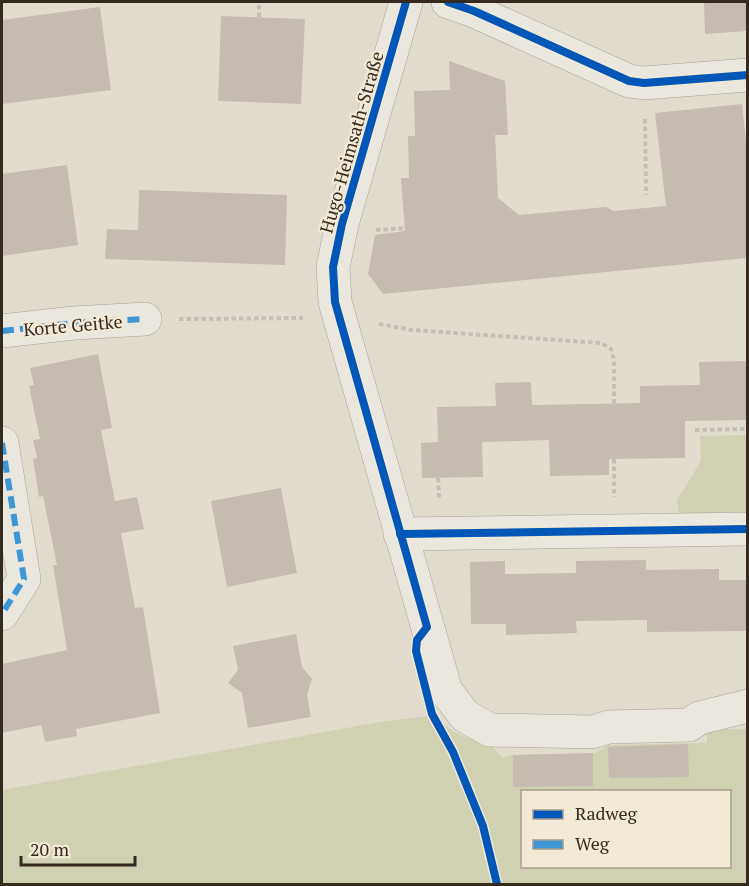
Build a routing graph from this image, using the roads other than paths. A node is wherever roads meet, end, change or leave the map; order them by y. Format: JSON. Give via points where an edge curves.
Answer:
{"nodes":[{"id":1,"x":406,"y":2,"type":"edge"},
{"id":2,"x":469,"y":5,"type":"edge"},
{"id":3,"x":747,"y":75,"type":"edge"},
{"id":4,"x":145,"y":319,"type":"road end"},
{"id":5,"x":2,"y":331,"type":"edge"},
{"id":6,"x":2,"y":443,"type":"edge"},
{"id":7,"x":747,"y":529,"type":"edge"},
{"id":8,"x":400,"y":534,"type":"junction"},
{"id":9,"x":2,"y":614,"type":"edge"},
{"id":10,"x":747,"y":706,"type":"edge"}],
"edges":[{"from":1,"to":8,"type":"street","name":"Hugo-Heimsath-Straße","via":[[333,267],[335,302]]},
{"from":2,"to":3,"type":"street","via":[[629,81]]},
{"from":4,"to":5,"type":"street","name":"Korte Geitke"},
{"from":6,"to":9,"type":"street","via":[[24,579]]},
{"from":7,"to":8,"type":"street"},
{"from":8,"to":10,"type":"street","name":"Hugo-Heimsath-Straße","via":[[451,699],[472,722],[490,729],[592,732],[609,727],[689,725],[699,718]]}]}
